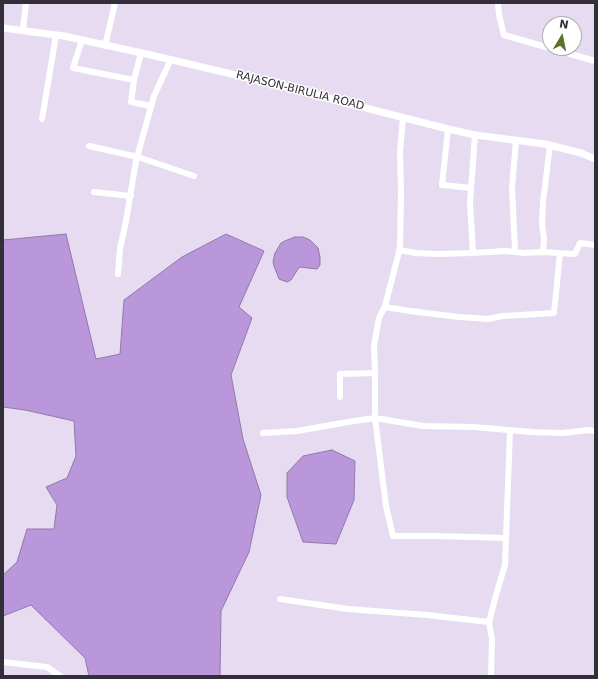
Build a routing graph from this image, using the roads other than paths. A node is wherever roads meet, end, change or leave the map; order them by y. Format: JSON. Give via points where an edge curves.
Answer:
{"nodes":[{"id":1,"x":26,"y":3,"type":"edge"},
{"id":2,"x":115,"y":3,"type":"edge"},
{"id":3,"x":498,"y":3,"type":"edge"},
{"id":4,"x":3,"y":28,"type":"edge"},
{"id":5,"x":23,"y":30,"type":"junction"},
{"id":6,"x":56,"y":35,"type":"junction"},
{"id":7,"x":82,"y":40,"type":"junction"},
{"id":8,"x":106,"y":46,"type":"junction"},
{"id":9,"x":141,"y":52,"type":"junction"},
{"id":10,"x":171,"y":59,"type":"junction"},
{"id":11,"x":595,"y":62,"type":"edge"},
{"id":12,"x":134,"y":80,"type":"junction"},
{"id":13,"x":151,"y":106,"type":"junction"},
{"id":14,"x":403,"y":118,"type":"junction"},
{"id":15,"x":42,"y":119,"type":"dead end"},
{"id":16,"x":448,"y":129,"type":"junction"},
{"id":17,"x":475,"y":135,"type":"junction"},
{"id":18,"x":516,"y":140,"type":"junction"},
{"id":19,"x":550,"y":145,"type":"junction"},
{"id":20,"x":89,"y":146,"type":"dead end"},
{"id":21,"x":138,"y":157,"type":"junction"},
{"id":22,"x":595,"y":159,"type":"edge"},
{"id":23,"x":194,"y":176,"type":"dead end"},
{"id":24,"x":471,"y":188,"type":"junction"},
{"id":25,"x":94,"y":192,"type":"dead end"},
{"id":26,"x":131,"y":196,"type":"junction"},
{"id":27,"x":595,"y":245,"type":"edge"},
{"id":28,"x":399,"y":250,"type":"junction"},
{"id":29,"x":515,"y":251,"type":"junction"},
{"id":30,"x":543,"y":252,"type":"junction"},
{"id":31,"x":473,"y":253,"type":"junction"},
{"id":32,"x":560,"y":253,"type":"junction"},
{"id":33,"x":118,"y":274,"type":"dead end"},
{"id":34,"x":385,"y":307,"type":"junction"},
{"id":35,"x":375,"y":373,"type":"junction"},
{"id":36,"x":340,"y":397,"type":"dead end"},
{"id":37,"x":374,"y":418,"type":"junction"},
{"id":38,"x":510,"y":430,"type":"junction"},
{"id":39,"x":595,"y":431,"type":"edge"},
{"id":40,"x":263,"y":433,"type":"dead end"},
{"id":41,"x":506,"y":538,"type":"junction"},
{"id":42,"x":280,"y":599,"type":"dead end"},
{"id":43,"x":489,"y":622,"type":"junction"},
{"id":44,"x":3,"y":662,"type":"edge"},
{"id":45,"x":60,"y":676,"type":"edge"},
{"id":46,"x":492,"y":676,"type":"edge"}],
"edges":[{"from":1,"to":5,"type":"street"},
{"from":2,"to":8,"type":"street"},
{"from":3,"to":11,"type":"street","via":[[504,36]]},
{"from":4,"to":5,"type":"street","name":"RAJASON-BIRULIA ROAD"},
{"from":5,"to":6,"type":"street","name":"RAJASON-BIRULIA ROAD"},
{"from":6,"to":7,"type":"street","name":"RAJASON-BIRULIA ROAD"},
{"from":6,"to":15,"type":"street"},
{"from":7,"to":8,"type":"street","name":"RAJASON-BIRULIA ROAD"},
{"from":7,"to":12,"type":"street","via":[[73,68]]},
{"from":8,"to":9,"type":"street","name":"RAJASON-BIRULIA ROAD"},
{"from":9,"to":10,"type":"street","name":"RAJASON-BIRULIA ROAD"},
{"from":9,"to":12,"type":"street"},
{"from":10,"to":13,"type":"street"},
{"from":10,"to":14,"type":"street","name":"RAJASON-BIRULIA ROAD"},
{"from":12,"to":13,"type":"street","via":[[131,102]]},
{"from":13,"to":21,"type":"street"},
{"from":14,"to":16,"type":"street","name":"RAJASON-BIRULIA ROAD"},
{"from":14,"to":28,"type":"street"},
{"from":16,"to":17,"type":"street","name":"RAJASON-BIRULIA ROAD"},
{"from":16,"to":24,"type":"street","via":[[442,185]]},
{"from":17,"to":18,"type":"street","name":"RAJASON-BIRULIA ROAD"},
{"from":17,"to":24,"type":"street"},
{"from":18,"to":19,"type":"street","name":"RAJASON-BIRULIA ROAD"},
{"from":18,"to":29,"type":"street","via":[[512,188]]},
{"from":19,"to":22,"type":"street","name":"RAJASON-BIRULIA ROAD"},
{"from":19,"to":30,"type":"street","via":[[543,202]]},
{"from":20,"to":21,"type":"street"},
{"from":21,"to":23,"type":"street"},
{"from":21,"to":26,"type":"street"},
{"from":24,"to":31,"type":"street"},
{"from":25,"to":26,"type":"street"},
{"from":26,"to":33,"type":"street","via":[[120,249]]},
{"from":27,"to":32,"type":"street","via":[[580,243],[575,254]]},
{"from":28,"to":31,"type":"street","via":[[438,254]]},
{"from":28,"to":34,"type":"street"},
{"from":29,"to":30,"type":"street"},
{"from":29,"to":31,"type":"street"},
{"from":30,"to":32,"type":"street"},
{"from":32,"to":34,"type":"street","via":[[554,313],[488,319]]},
{"from":34,"to":35,"type":"street","via":[[378,318],[374,346]]},
{"from":35,"to":36,"type":"street","via":[[340,374]]},
{"from":35,"to":37,"type":"street"},
{"from":37,"to":38,"type":"street","via":[[423,426]]},
{"from":37,"to":40,"type":"street","via":[[297,431]]},
{"from":37,"to":41,"type":"street","via":[[386,506],[393,536]]},
{"from":38,"to":39,"type":"street","via":[[563,433]]},
{"from":38,"to":41,"type":"street"},
{"from":41,"to":43,"type":"street","via":[[505,565]]},
{"from":42,"to":43,"type":"street","via":[[348,609]]},
{"from":43,"to":46,"type":"street","via":[[492,639]]},
{"from":44,"to":45,"type":"street","via":[[47,667]]}]}
